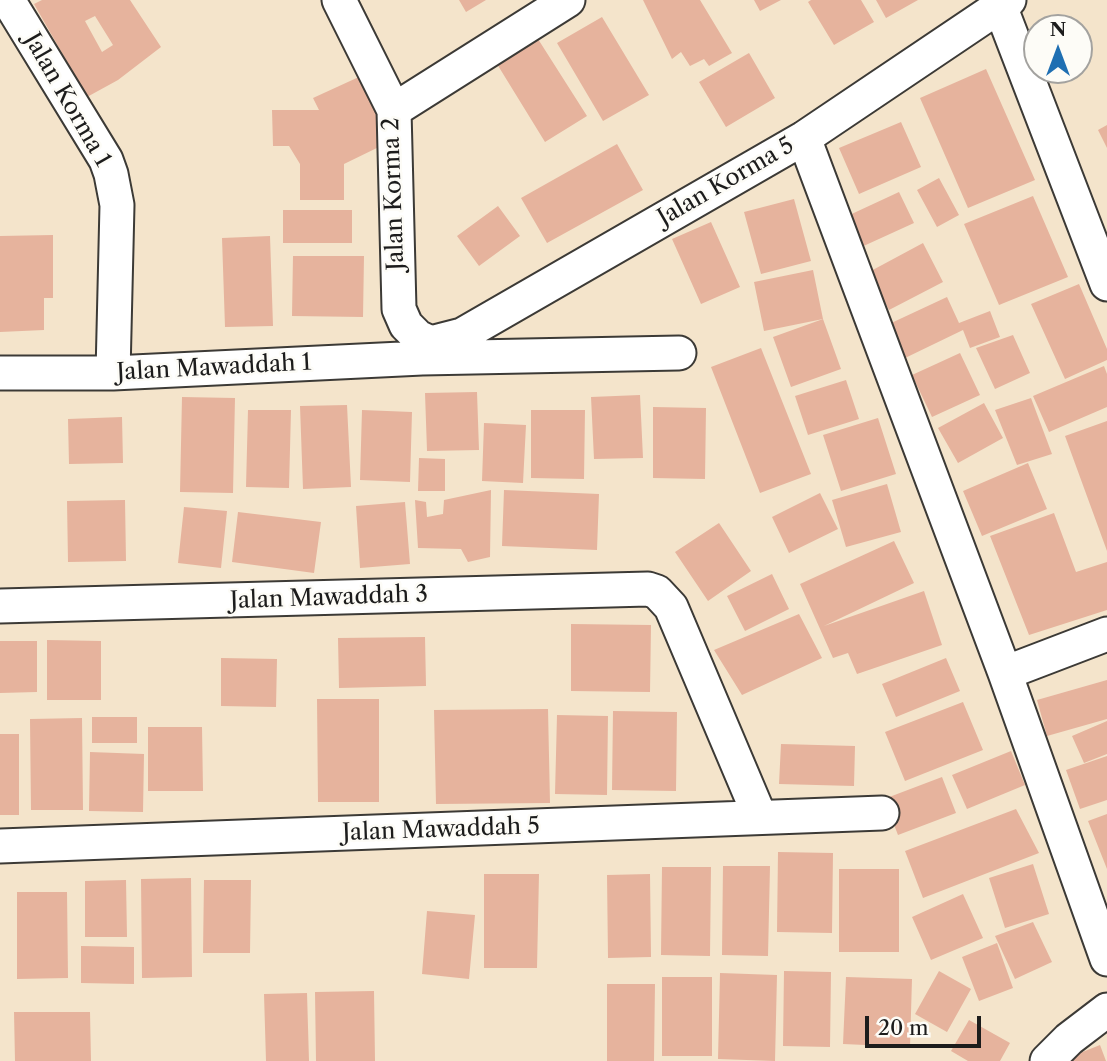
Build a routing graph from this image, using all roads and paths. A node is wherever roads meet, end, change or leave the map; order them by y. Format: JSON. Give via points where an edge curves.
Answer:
{"nodes":[{"id":1,"x":8,"y":0,"type":"edge"},
{"id":2,"x":339,"y":0,"type":"edge"},
{"id":3,"x":568,"y":0,"type":"edge"},
{"id":4,"x":1004,"y":3,"type":"edge"},
{"id":5,"x":394,"y":110,"type":"junction"},
{"id":6,"x":804,"y":138,"type":"junction"},
{"id":7,"x":1107,"y":284,"type":"edge"},
{"id":8,"x":429,"y":350,"type":"junction"},
{"id":9,"x":680,"y":353,"type":"dead end"},
{"id":10,"x":0,"y":373,"type":"edge"},
{"id":11,"x":113,"y":373,"type":"junction"},
{"id":12,"x":0,"y":607,"type":"edge"},
{"id":13,"x":1107,"y":634,"type":"edge"},
{"id":14,"x":1005,"y":673,"type":"junction"},
{"id":15,"x":882,"y":813,"type":"dead end"},
{"id":16,"x":760,"y":817,"type":"junction"},
{"id":17,"x":0,"y":846,"type":"edge"},
{"id":18,"x":1107,"y":958,"type":"edge"},
{"id":19,"x":1107,"y":1010,"type":"edge"},
{"id":20,"x":1046,"y":1061,"type":"edge"}],
"edges":[{"from":1,"to":11,"type":"street","name":"Jalan Korma 1","via":[[111,174],[117,205]]},
{"from":2,"to":5,"type":"street","name":"Jalan Korma 2"},
{"from":3,"to":5,"type":"street"},
{"from":4,"to":6,"type":"street","name":"Jalan Korma 5"},
{"from":4,"to":7,"type":"street"},
{"from":5,"to":8,"type":"street","name":"Jalan Korma 2","via":[[399,309],[406,325]]},
{"from":6,"to":8,"type":"street","name":"Jalan Korma 5"},
{"from":6,"to":14,"type":"street"},
{"from":8,"to":9,"type":"street","name":"Jalan Mawaddah 1"},
{"from":8,"to":11,"type":"street","name":"Jalan Mawaddah 1"},
{"from":10,"to":11,"type":"street","name":"Jalan Mawaddah 1"},
{"from":12,"to":16,"type":"street","name":"Jalan Mawaddah 3","via":[[648,589],[670,607]]},
{"from":13,"to":14,"type":"street"},
{"from":14,"to":18,"type":"street"},
{"from":15,"to":16,"type":"street","name":"Jalan Mawaddah 5"},
{"from":16,"to":17,"type":"street","name":"Jalan Mawaddah 5"},
{"from":19,"to":20,"type":"street"}]}
